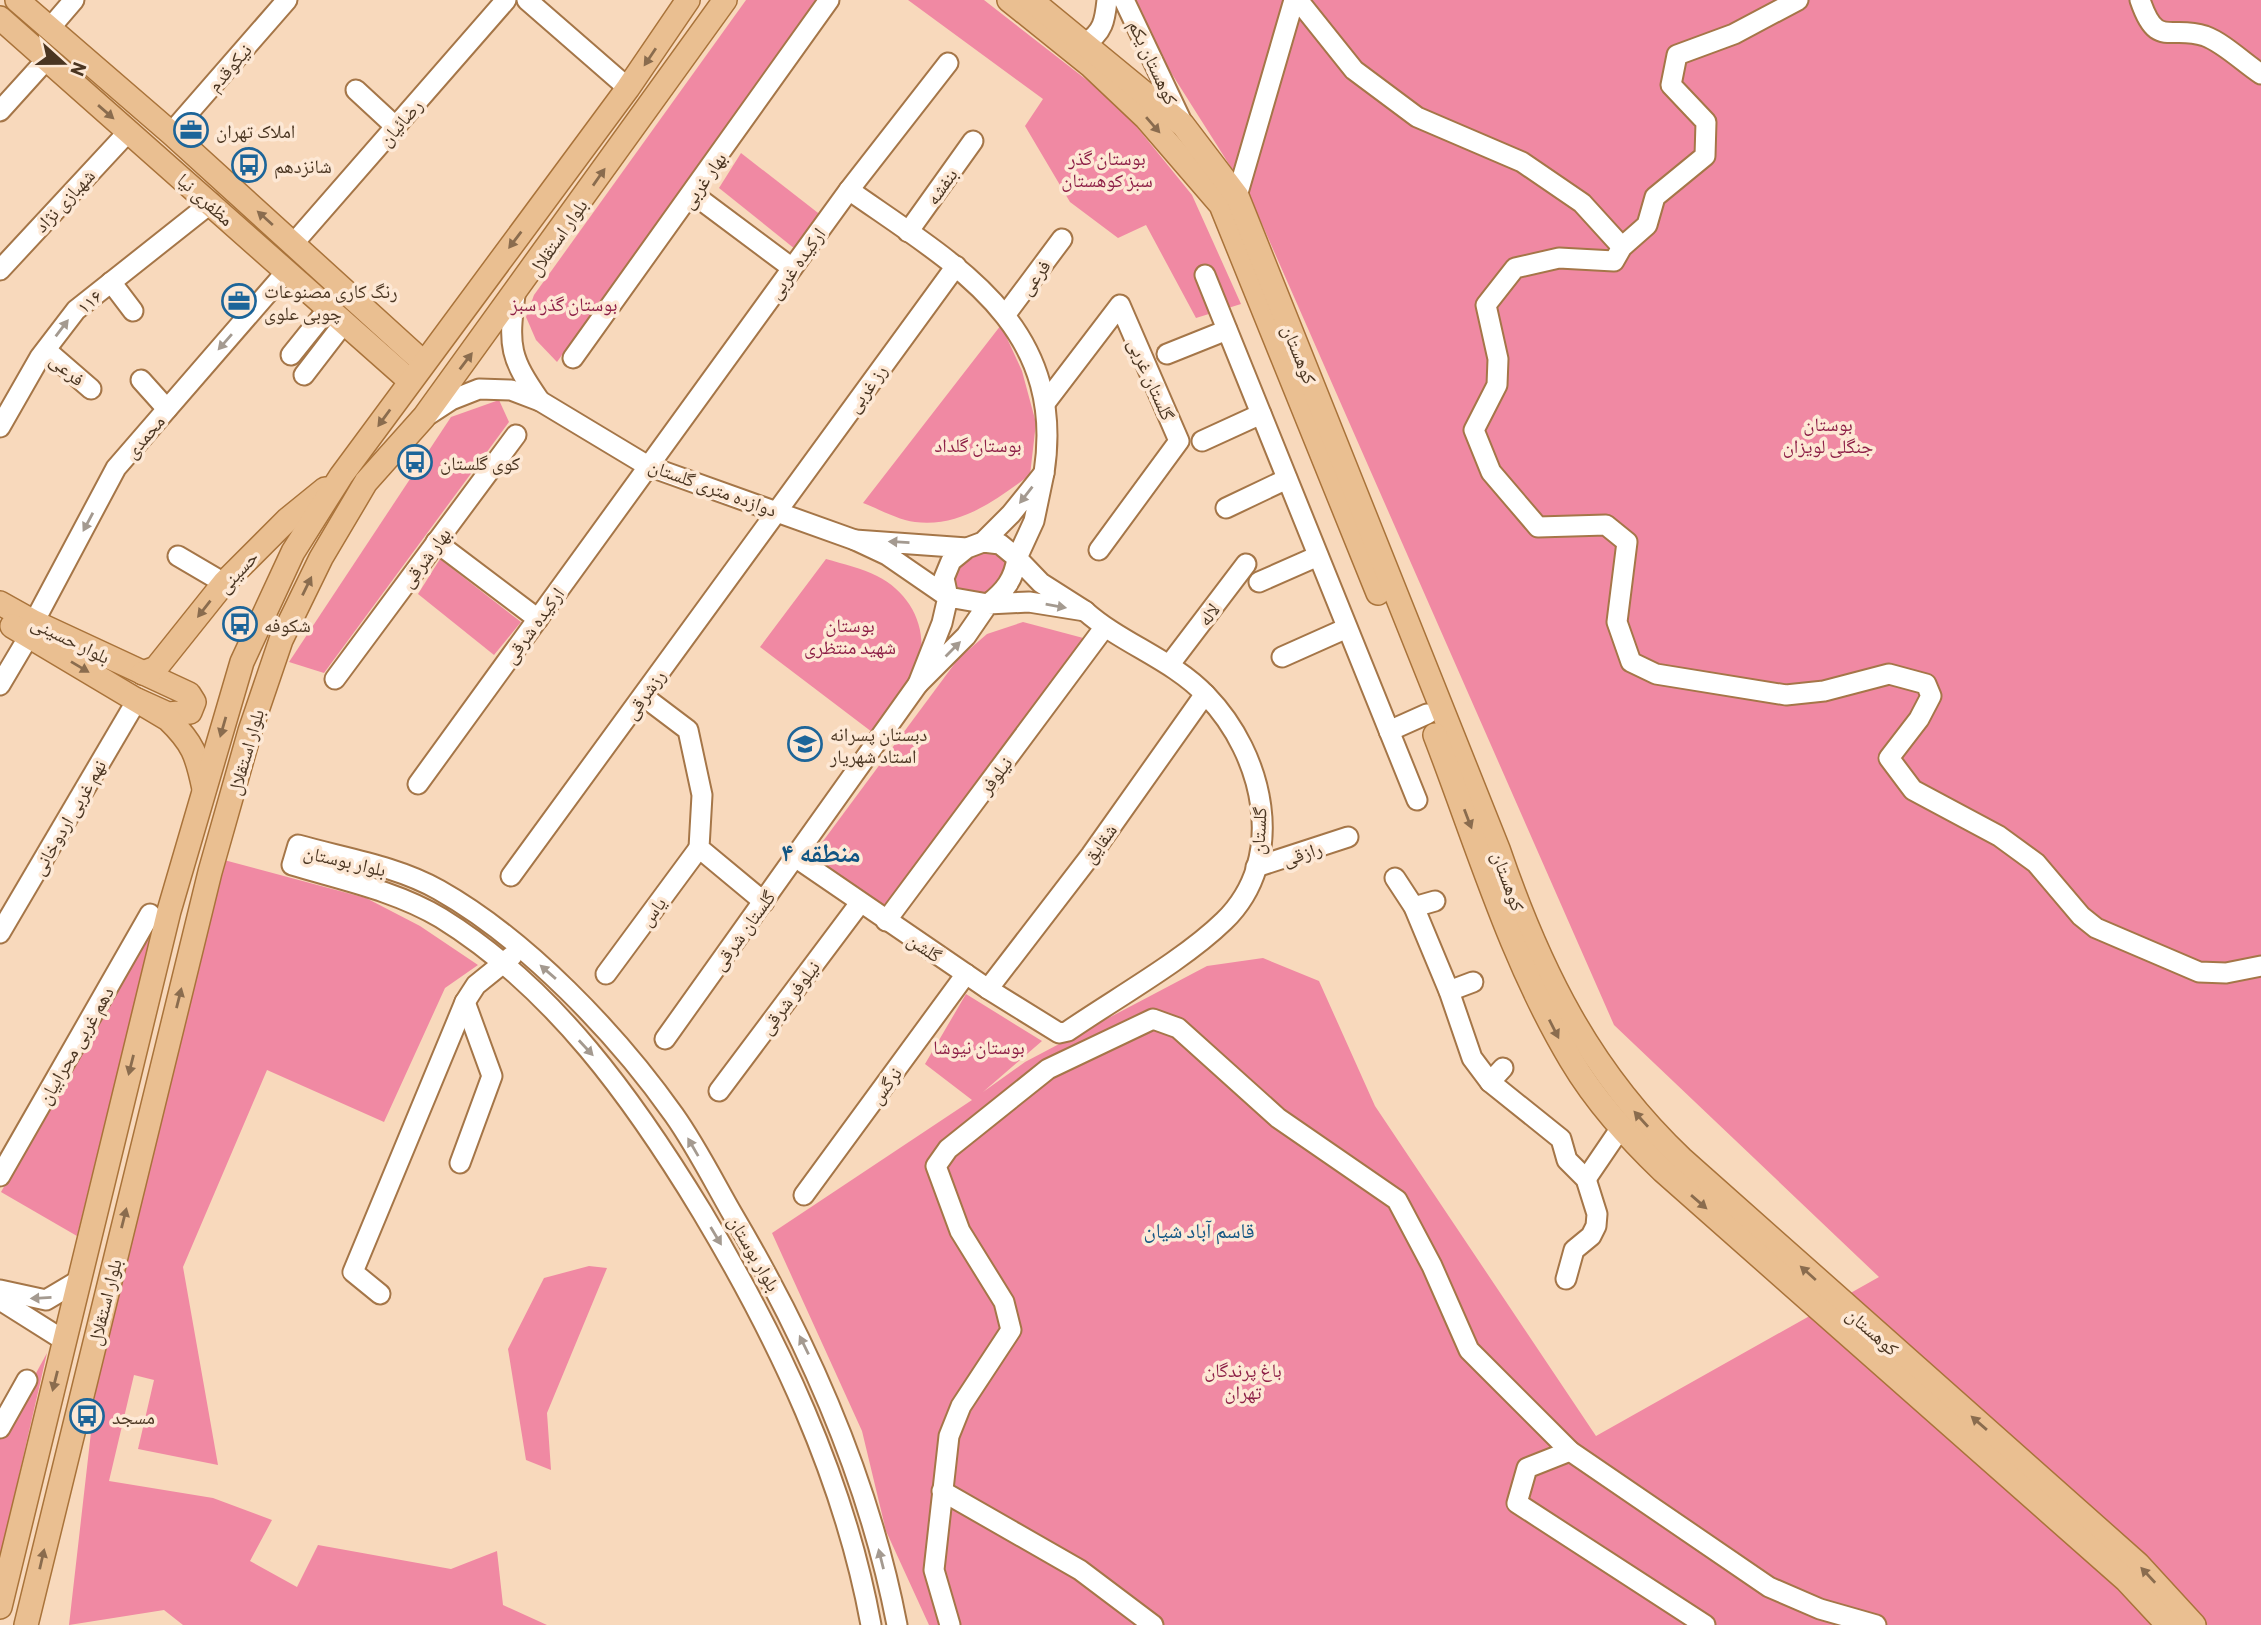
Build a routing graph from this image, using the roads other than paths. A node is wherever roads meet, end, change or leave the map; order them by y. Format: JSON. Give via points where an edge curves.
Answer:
{"nodes":[{"id":1,"x":17,"y":0,"type":"edge"},
{"id":2,"x":74,"y":0,"type":"edge"},
{"id":3,"x":287,"y":0,"type":"edge"},
{"id":4,"x":506,"y":0,"type":"edge"},
{"id":5,"x":527,"y":0,"type":"edge"},
{"id":6,"x":688,"y":0,"type":"edge"},
{"id":7,"x":725,"y":0,"type":"edge"},
{"id":8,"x":830,"y":0,"type":"edge"},
{"id":9,"x":1009,"y":0,"type":"edge"},
{"id":10,"x":1031,"y":0,"type":"edge"},
{"id":11,"x":1107,"y":0,"type":"edge"},
{"id":12,"x":1125,"y":0,"type":"edge"},
{"id":13,"x":1296,"y":0,"type":"edge"},
{"id":14,"x":1798,"y":0,"type":"edge"},
{"id":15,"x":2140,"y":0,"type":"edge"},
{"id":16,"x":0,"y":18,"type":"edge"},
{"id":17,"x":50,"y":28,"type":"junction"},
{"id":18,"x":1085,"y":43,"type":"junction"},
{"id":19,"x":47,"y":59,"type":"junction"},
{"id":20,"x":948,"y":63,"type":"dead end"},
{"id":21,"x":2261,"y":74,"type":"edge"},
{"id":22,"x":628,"y":88,"type":"junction"},
{"id":23,"x":356,"y":90,"type":"dead end"},
{"id":24,"x":0,"y":111,"type":"edge"},
{"id":25,"x":1183,"y":125,"type":"junction"},
{"id":26,"x":396,"y":127,"type":"junction"},
{"id":27,"x":128,"y":131,"type":"junction"},
{"id":28,"x":172,"y":133,"type":"junction"},
{"id":29,"x":973,"y":141,"type":"dead end"},
{"id":30,"x":849,"y":191,"type":"junction"},
{"id":31,"x":693,"y":194,"type":"junction"},
{"id":32,"x":1237,"y":197,"type":"junction"},
{"id":33,"x":211,"y":203,"type":"junction"},
{"id":34,"x":908,"y":232,"type":"junction"},
{"id":35,"x":1062,"y":239,"type":"dead end"},
{"id":36,"x":293,"y":244,"type":"junction"},
{"id":37,"x":1622,"y":247,"type":"junction"},
{"id":38,"x":956,"y":266,"type":"junction"},
{"id":39,"x":792,"y":268,"type":"junction"},
{"id":40,"x":0,"y":270,"type":"edge"},
{"id":41,"x":286,"y":272,"type":"junction"},
{"id":42,"x":1205,"y":275,"type":"dead end"},
{"id":43,"x":111,"y":282,"type":"junction"},
{"id":44,"x":515,"y":295,"type":"junction"},
{"id":45,"x":133,"y":311,"type":"dead end"},
{"id":46,"x":1006,"y":314,"type":"junction"},
{"id":47,"x":336,"y":316,"type":"junction"},
{"id":48,"x":1227,"y":330,"type":"junction"},
{"id":49,"x":389,"y":331,"type":"junction"},
{"id":50,"x":46,"y":350,"type":"junction"},
{"id":51,"x":1167,"y":354,"type":"dead end"},
{"id":52,"x":291,"y":355,"type":"dead end"},
{"id":53,"x":381,"y":356,"type":"junction"},
{"id":54,"x":573,"y":358,"type":"dead end"},
{"id":55,"x":424,"y":363,"type":"junction"},
{"id":56,"x":304,"y":375,"type":"dead end"},
{"id":57,"x":141,"y":380,"type":"dead end"},
{"id":58,"x":410,"y":381,"type":"junction"},
{"id":59,"x":91,"y":389,"type":"dead end"},
{"id":60,"x":540,"y":401,"type":"junction"},
{"id":61,"x":1046,"y":402,"type":"junction"},
{"id":62,"x":167,"y":409,"type":"junction"},
{"id":63,"x":1261,"y":414,"type":"junction"},
{"id":64,"x":424,"y":417,"type":"junction"},
{"id":65,"x":0,"y":428,"type":"edge"},
{"id":66,"x":516,"y":435,"type":"dead end"},
{"id":67,"x":1202,"y":441,"type":"dead end"},
{"id":68,"x":648,"y":466,"type":"junction"},
{"id":69,"x":1044,"y":473,"type":"junction"},
{"id":70,"x":341,"y":476,"type":"junction"},
{"id":71,"x":1287,"y":479,"type":"junction"},
{"id":72,"x":1226,"y":508,"type":"dead end"},
{"id":73,"x":776,"y":510,"type":"junction"},
{"id":74,"x":855,"y":540,"type":"junction"},
{"id":75,"x":436,"y":542,"type":"junction"},
{"id":76,"x":975,"y":545,"type":"junction"},
{"id":77,"x":1099,"y":550,"type":"dead end"},
{"id":78,"x":177,"y":556,"type":"dead end"},
{"id":79,"x":1318,"y":556,"type":"junction"},
{"id":80,"x":1017,"y":558,"type":"junction"},
{"id":81,"x":1246,"y":564,"type":"dead end"},
{"id":82,"x":1259,"y":582,"type":"dead end"},
{"id":83,"x":224,"y":583,"type":"junction"},
{"id":84,"x":948,"y":597,"type":"junction"},
{"id":85,"x":0,"y":603,"type":"edge"},
{"id":86,"x":988,"y":604,"type":"junction"},
{"id":87,"x":1086,"y":611,"type":"junction"},
{"id":88,"x":538,"y":619,"type":"junction"},
{"id":89,"x":0,"y":620,"type":"edge"},
{"id":90,"x":1104,"y":628,"type":"junction"},
{"id":91,"x":1347,"y":628,"type":"junction"},
{"id":92,"x":32,"y":629,"type":"junction"},
{"id":93,"x":1282,"y":657,"type":"dead end"},
{"id":94,"x":242,"y":662,"type":"junction"},
{"id":95,"x":1170,"y":664,"type":"junction"},
{"id":96,"x":270,"y":671,"type":"junction"},
{"id":97,"x":143,"y":673,"type":"junction"},
{"id":98,"x":335,"y":679,"type":"dead end"},
{"id":99,"x":918,"y":684,"type":"junction"},
{"id":100,"x":0,"y":685,"type":"edge"},
{"id":101,"x":1205,"y":694,"type":"junction"},
{"id":102,"x":643,"y":695,"type":"junction"},
{"id":103,"x":137,"y":700,"type":"junction"},
{"id":104,"x":1427,"y":714,"type":"junction"},
{"id":105,"x":1389,"y":731,"type":"junction"},
{"id":106,"x":418,"y":784,"type":"dead end"},
{"id":107,"x":205,"y":793,"type":"junction"},
{"id":108,"x":1417,"y":800,"type":"dead end"},
{"id":109,"x":1348,"y":837,"type":"dead end"},
{"id":110,"x":699,"y":848,"type":"junction"},
{"id":111,"x":795,"y":857,"type":"junction"},
{"id":112,"x":1256,"y":866,"type":"junction"},
{"id":113,"x":511,"y":876,"type":"dead end"},
{"id":114,"x":1395,"y":878,"type":"dead end"},
{"id":115,"x":435,"y":888,"type":"junction"},
{"id":116,"x":1435,"y":901,"type":"dead end"},
{"id":117,"x":764,"y":902,"type":"junction"},
{"id":118,"x":860,"y":903,"type":"junction"},
{"id":119,"x":1414,"y":907,"type":"junction"},
{"id":120,"x":422,"y":909,"type":"junction"},
{"id":121,"x":150,"y":914,"type":"dead end"},
{"id":122,"x":886,"y":921,"type":"junction"},
{"id":123,"x":0,"y":933,"type":"edge"},
{"id":124,"x":521,"y":948,"type":"junction"},
{"id":125,"x":504,"y":964,"type":"junction"},
{"id":126,"x":2261,"y":966,"type":"edge"},
{"id":127,"x":966,"y":974,"type":"junction"},
{"id":128,"x":606,"y":975,"type":"dead end"},
{"id":129,"x":1472,"y":982,"type":"dead end"},
{"id":130,"x":988,"y":989,"type":"junction"},
{"id":131,"x":1449,"y":991,"type":"junction"},
{"id":132,"x":465,"y":1002,"type":"junction"},
{"id":133,"x":1059,"y":1033,"type":"joint"},
{"id":134,"x":665,"y":1039,"type":"dead end"},
{"id":135,"x":719,"y":1091,"type":"dead end"},
{"id":136,"x":674,"y":1115,"type":"junction"},
{"id":137,"x":1620,"y":1129,"type":"junction"},
{"id":138,"x":656,"y":1135,"type":"junction"},
{"id":139,"x":460,"y":1163,"type":"dead end"},
{"id":140,"x":0,"y":1176,"type":"edge"},
{"id":141,"x":1586,"y":1179,"type":"junction"},
{"id":142,"x":803,"y":1195,"type":"dead end"},
{"id":143,"x":1566,"y":1279,"type":"dead end"},
{"id":144,"x":78,"y":1281,"type":"junction"},
{"id":145,"x":0,"y":1290,"type":"edge"},
{"id":146,"x":380,"y":1294,"type":"dead end"},
{"id":147,"x":0,"y":1300,"type":"edge"},
{"id":148,"x":65,"y":1341,"type":"junction"},
{"id":149,"x":1891,"y":1359,"type":"junction"},
{"id":150,"x":27,"y":1380,"type":"dead end"},
{"id":151,"x":808,"y":1419,"type":"junction"},
{"id":152,"x":838,"y":1424,"type":"junction"},
{"id":153,"x":0,"y":1428,"type":"edge"},
{"id":154,"x":816,"y":1437,"type":"junction"},
{"id":155,"x":1570,"y":1451,"type":"junction"},
{"id":156,"x":942,"y":1490,"type":"junction"},
{"id":157,"x":0,"y":1607,"type":"edge"},
{"id":158,"x":26,"y":1625,"type":"edge"},
{"id":159,"x":871,"y":1625,"type":"edge"},
{"id":160,"x":897,"y":1625,"type":"edge"},
{"id":161,"x":950,"y":1625,"type":"edge"},
{"id":162,"x":1153,"y":1625,"type":"edge"},
{"id":163,"x":1705,"y":1625,"type":"edge"},
{"id":164,"x":1876,"y":1625,"type":"edge"},
{"id":165,"x":2168,"y":1625,"type":"edge"},
{"id":166,"x":2194,"y":1625,"type":"edge"}],
"edges":[{"from":1,"to":17,"type":"main road","name":"مظفری نیا"},
{"from":2,"to":17,"type":"street"},
{"from":3,"to":28,"type":"street","name":"نیکوقدم"},
{"from":4,"to":26,"type":"street","name":"رضائیان"},
{"from":5,"to":22,"type":"street"},
{"from":6,"to":22,"type":"main road","name":"بلوار استقلال","one_way":true},
{"from":44,"to":7,"type":"main road","name":"بلوار استقلال","one_way":true},
{"from":8,"to":31,"type":"street","name":"بهار غربی"},
{"from":9,"to":104,"type":"main road","name":"کوهستان","one_way":true,"via":[[1090,65],[1146,118],[1221,205]]},
{"from":10,"to":18,"type":"main road","name":"کوهستان"},
{"from":11,"to":18,"type":"street","via":[[1098,36]]},
{"from":12,"to":25,"type":"street","name":"کوهستان یکم"},
{"from":13,"to":32,"type":"street"},
{"from":13,"to":37,"type":"street","via":[[1354,70],[1417,117],[1522,162],[1583,203]]},
{"from":14,"to":37,"type":"street","via":[[1734,34],[1677,55],[1671,85],[1706,122],[1705,156],[1656,197],[1647,225]]},
{"from":15,"to":21,"type":"street","via":[[2148,23],[2163,33],[2205,36]]},
{"from":16,"to":19,"type":"main road","name":"مظفری نیا"},
{"from":17,"to":28,"type":"main road","name":"مظفری نیا"},
{"from":18,"to":25,"type":"main road","name":"کوهستان"},
{"from":19,"to":24,"type":"street"},
{"from":19,"to":27,"type":"main road","name":"مظفری نیا","one_way":true},
{"from":20,"to":30,"type":"street","name":"ارکیده غربی"},
{"from":22,"to":55,"type":"main road","name":"بلوار استقلال","one_way":true},
{"from":23,"to":26,"type":"street"},
{"from":25,"to":32,"type":"main road","name":"کوهستان"},
{"from":26,"to":36,"type":"street","name":"رضائیان"},
{"from":27,"to":33,"type":"main road","name":"مظفری نیا"},
{"from":27,"to":40,"type":"street","name":"شهبازی نژاد"},
{"from":36,"to":28,"type":"main road","name":"مظفری نیا","one_way":true},
{"from":29,"to":34,"type":"street","name":"بنفشه"},
{"from":30,"to":34,"type":"street"},
{"from":30,"to":39,"type":"street","name":"ارکیده غربی"},
{"from":31,"to":39,"type":"street"},
{"from":31,"to":54,"type":"street","name":"بهار غربی"},
{"from":149,"to":32,"type":"main road","name":"کوهستان","one_way":true,"via":[[1647,1126],[1613,1085],[1568,1015],[1518,909]]},
{"from":33,"to":41,"type":"main road","name":"مظفری نیا"},
{"from":33,"to":43,"type":"street","name":"۱۱۶"},
{"from":34,"to":38,"type":"street"},
{"from":35,"to":46,"type":"street","name":"فرعی"},
{"from":36,"to":49,"type":"main road","name":"مظفری نیا"},
{"from":37,"to":126,"type":"street","via":[[1614,261],[1559,258],[1515,268],[1486,304],[1498,359],[1497,385],[1474,430],[1491,472],[1538,527],[1606,525],[1627,542],[1618,622],[1631,662],[1656,674],[1786,695],[1824,691],[1889,674],[1926,684],[1931,696],[1889,758],[1913,790],[1999,836],[2036,863],[2096,928],[2199,972],[2226,973]]},
{"from":38,"to":46,"type":"street"},
{"from":38,"to":73,"type":"street","name":"رز غربی"},
{"from":39,"to":68,"type":"street","name":"ارکیده غربی"},
{"from":41,"to":47,"type":"main road","name":"مظفری نیا"},
{"from":41,"to":62,"type":"street","name":"محمدی","one_way":true},
{"from":42,"to":48,"type":"street"},
{"from":43,"to":45,"type":"street"},
{"from":50,"to":43,"type":"street","name":"۱۱۶","one_way":true,"via":[[76,310]]},
{"from":44,"to":60,"type":"street","via":[[510,331],[517,369]]},
{"from":64,"to":44,"type":"main road","name":"بلوار استقلال","one_way":true},
{"from":46,"to":61,"type":"street"},
{"from":47,"to":52,"type":"street"},
{"from":47,"to":53,"type":"main road","name":"مظفری نیا"},
{"from":47,"to":56,"type":"street"},
{"from":48,"to":51,"type":"street"},
{"from":48,"to":63,"type":"street"},
{"from":49,"to":53,"type":"main road","via":[[396,351]]},
{"from":49,"to":55,"type":"main road","name":"مظفری نیا"},
{"from":50,"to":59,"type":"street","name":"فرعی"},
{"from":50,"to":65,"type":"street","name":"۱۱۶"},
{"from":53,"to":58,"type":"main road","name":"مظفری نیا"},
{"from":55,"to":58,"type":"main road","name":"بلوار استقلال"},
{"from":57,"to":62,"type":"street"},
{"from":58,"to":70,"type":"main road","name":"بلوار استقلال","one_way":true},
{"from":60,"to":64,"type":"street","via":[[511,390],[479,389]]},
{"from":60,"to":68,"type":"street","name":"دوازده متری گلستان"},
{"from":61,"to":69,"type":"street","via":[[1049,439]]},
{"from":61,"to":77,"type":"street","name":"گلستان غربی","via":[[1120,305],[1179,441]]},
{"from":62,"to":92,"type":"street","name":"محمدی","one_way":true,"via":[[116,468]]},
{"from":63,"to":67,"type":"street"},
{"from":63,"to":71,"type":"street"},
{"from":96,"to":64,"type":"main road","name":"بلوار استقلال","one_way":true,"via":[[321,558],[366,482]]},
{"from":66,"to":75,"type":"street","name":"بهار شرقی"},
{"from":68,"to":73,"type":"street","name":"دوازده متری گلستان"},
{"from":68,"to":88,"type":"street","name":"ارکیده شرقی"},
{"from":69,"to":76,"type":"street","one_way":true,"via":[[1011,514]]},
{"from":69,"to":80,"type":"street","via":[[1034,522]]},
{"from":70,"to":83,"type":"main road","name":"حسینی"},
{"from":70,"to":94,"type":"main road","name":"بلوار استقلال","via":[[293,552]]},
{"from":71,"to":72,"type":"street"},
{"from":71,"to":79,"type":"street"},
{"from":73,"to":74,"type":"street","name":"دوازده متری گلستان"},
{"from":73,"to":102,"type":"street","name":"رزشرقی"},
{"from":76,"to":74,"type":"street","one_way":true},
{"from":74,"to":84,"type":"street","via":[[887,555]]},
{"from":75,"to":88,"type":"street"},
{"from":75,"to":98,"type":"street","name":"بهار شرقی"},
{"from":76,"to":80,"type":"street","via":[[1000,544]]},
{"from":76,"to":84,"type":"street","via":[[951,561],[944,578]]},
{"from":78,"to":83,"type":"street"},
{"from":79,"to":82,"type":"street"},
{"from":79,"to":91,"type":"street"},
{"from":80,"to":86,"type":"street","via":[[1015,574],[1003,593]]},
{"from":80,"to":87,"type":"street","name":"گلستان","via":[[1041,583]]},
{"from":81,"to":95,"type":"street","name":"لاله"},
{"from":83,"to":97,"type":"main road","name":"حسینی","one_way":true,"via":[[170,653]]},
{"from":84,"to":86,"type":"street"},
{"from":84,"to":99,"type":"street"},
{"from":85,"to":92,"type":"main road","name":"بلوار حسینی"},
{"from":86,"to":87,"type":"street","one_way":true,"via":[[1029,601]]},
{"from":99,"to":86,"type":"street","one_way":true,"via":[[966,636]]},
{"from":87,"to":90,"type":"street","name":"گلستان"},
{"from":88,"to":106,"type":"street","name":"ارکیده شرقی"},
{"from":89,"to":92,"type":"main road","name":"بلوار حسینی"},
{"from":90,"to":95,"type":"street","name":"گلستان"},
{"from":90,"to":122,"type":"street","name":"نیلوفر"},
{"from":91,"to":93,"type":"street"},
{"from":91,"to":105,"type":"street"},
{"from":92,"to":97,"type":"main road","name":"بلوار حسینی"},
{"from":92,"to":100,"type":"street","name":"محمدی"},
{"from":92,"to":103,"type":"main road","name":"بلوار حسینی","one_way":true},
{"from":94,"to":96,"type":"main road"},
{"from":94,"to":107,"type":"main road","name":"بلوار استقلال","one_way":true},
{"from":95,"to":101,"type":"street","name":"گلستان"},
{"from":158,"to":96,"type":"main road","name":"بلوار استقلال","one_way":true,"via":[[210,872]]},
{"from":97,"to":103,"type":"main road","name":"بلوار حسینی","via":[[189,694],[194,707],[176,716]]},
{"from":99,"to":111,"type":"street","name":"گلستان شرقی"},
{"from":101,"to":112,"type":"street","name":"گلستان","via":[[1237,735],[1255,776],[1262,817]]},
{"from":101,"to":130,"type":"street","name":"شقایق","via":[[1091,855]]},
{"from":102,"to":110,"type":"street","via":[[688,730],[702,795]]},
{"from":102,"to":113,"type":"street","name":"رزشرقی"},
{"from":103,"to":107,"type":"main road","via":[[168,719],[187,738],[197,756]]},
{"from":103,"to":123,"type":"street","name":"نهم غربی اردوخانی"},
{"from":104,"to":105,"type":"street"},
{"from":104,"to":137,"type":"main road","name":"کوهستان","one_way":true,"via":[[1540,1001],[1572,1063]]},
{"from":105,"to":108,"type":"street"},
{"from":107,"to":144,"type":"main road","name":"بلوار استقلال","one_way":true,"via":[[169,911]]},
{"from":109,"to":112,"type":"street","name":"رازقی"},
{"from":110,"to":117,"type":"street"},
{"from":110,"to":128,"type":"street","name":"یاس"},
{"from":111,"to":117,"type":"street","name":"گلستان شرقی"},
{"from":111,"to":118,"type":"street","name":"گلشن"},
{"from":112,"to":133,"type":"street","name":"گلستان","via":[[1231,912],[1204,938]]},
{"from":114,"to":119,"type":"street"},
{"from":115,"to":120,"type":"street"},
{"from":115,"to":120,"type":"street","name":"بلوار بوستان","via":[[298,845],[292,864],[394,895]]},
{"from":115,"to":124,"type":"street","name":"بلوار بوستان"},
{"from":116,"to":119,"type":"street"},
{"from":117,"to":134,"type":"street","name":"گلستان شرقی"},
{"from":118,"to":122,"type":"street","name":"گلشن"},
{"from":118,"to":135,"type":"street","name":"نیلوفر شرقی"},
{"from":119,"to":131,"type":"street"},
{"from":120,"to":125,"type":"street","name":"بلوار بوستان"},
{"from":121,"to":140,"type":"street","name":"دهم غربی محرابیان"},
{"from":122,"to":127,"type":"street","name":"گلشن"},
{"from":124,"to":125,"type":"street"},
{"from":136,"to":124,"type":"street","name":"بلوار بوستان","one_way":true,"via":[[625,1054]]},
{"from":125,"to":132,"type":"street","via":[[476,985]]},
{"from":125,"to":138,"type":"street","name":"بلوار بوستان","one_way":true,"via":[[610,1074]]},
{"from":127,"to":130,"type":"street","name":"گلشن"},
{"from":127,"to":142,"type":"street","name":"نرگس"},
{"from":129,"to":131,"type":"street"},
{"from":130,"to":133,"type":"street","name":"گلشن"},
{"from":131,"to":141,"type":"street","via":[[1472,1058],[1562,1139],[1567,1160]]},
{"from":132,"to":139,"type":"street","via":[[492,1076]]},
{"from":132,"to":146,"type":"street","via":[[353,1272]]},
{"from":136,"to":138,"type":"street"},
{"from":152,"to":136,"type":"street","name":"بلوار بوستان","one_way":true,"via":[[776,1288]]},
{"from":137,"to":141,"type":"street"},
{"from":137,"to":149,"type":"main road","name":"کوهستان","one_way":true,"via":[[1662,1171]]},
{"from":138,"to":151,"type":"street","name":"بلوار بوستان","one_way":true,"via":[[754,1300]]},
{"from":141,"to":143,"type":"street","via":[[1596,1226],[1574,1250]]},
{"from":144,"to":145,"type":"street","one_way":true,"via":[[46,1300]]},
{"from":144,"to":148,"type":"main road","name":"بلوار استقلال"},
{"from":147,"to":148,"type":"street"},
{"from":148,"to":157,"type":"main road","name":"بلوار استقلال","one_way":true},
{"from":149,"to":165,"type":"main road","name":"کوهستان"},
{"from":166,"to":149,"type":"main road","name":"کوهستان","one_way":true,"via":[[2138,1564]]},
{"from":150,"to":153,"type":"street"},
{"from":151,"to":152,"type":"street"},
{"from":151,"to":154,"type":"street","name":"بلوار بوستان"},
{"from":152,"to":154,"type":"street"},
{"from":160,"to":152,"type":"street","name":"بلوار بوستان","one_way":true,"via":[[873,1524]]},
{"from":154,"to":159,"type":"street","name":"بلوار بوستان","via":[[849,1532]]},
{"from":155,"to":156,"type":"street","via":[[1469,1350],[1397,1200],[1278,1118],[1178,1028],[1153,1019],[1048,1069],[948,1149],[936,1166],[960,1231],[1004,1302],[1012,1330],[961,1406],[949,1436]]},
{"from":155,"to":163,"type":"street","via":[[1527,1468],[1517,1503]]},
{"from":155,"to":164,"type":"street","via":[[1769,1587],[1820,1609]]},
{"from":156,"to":161,"type":"street","via":[[934,1570]]},
{"from":156,"to":162,"type":"street","via":[[1080,1570]]}]}
